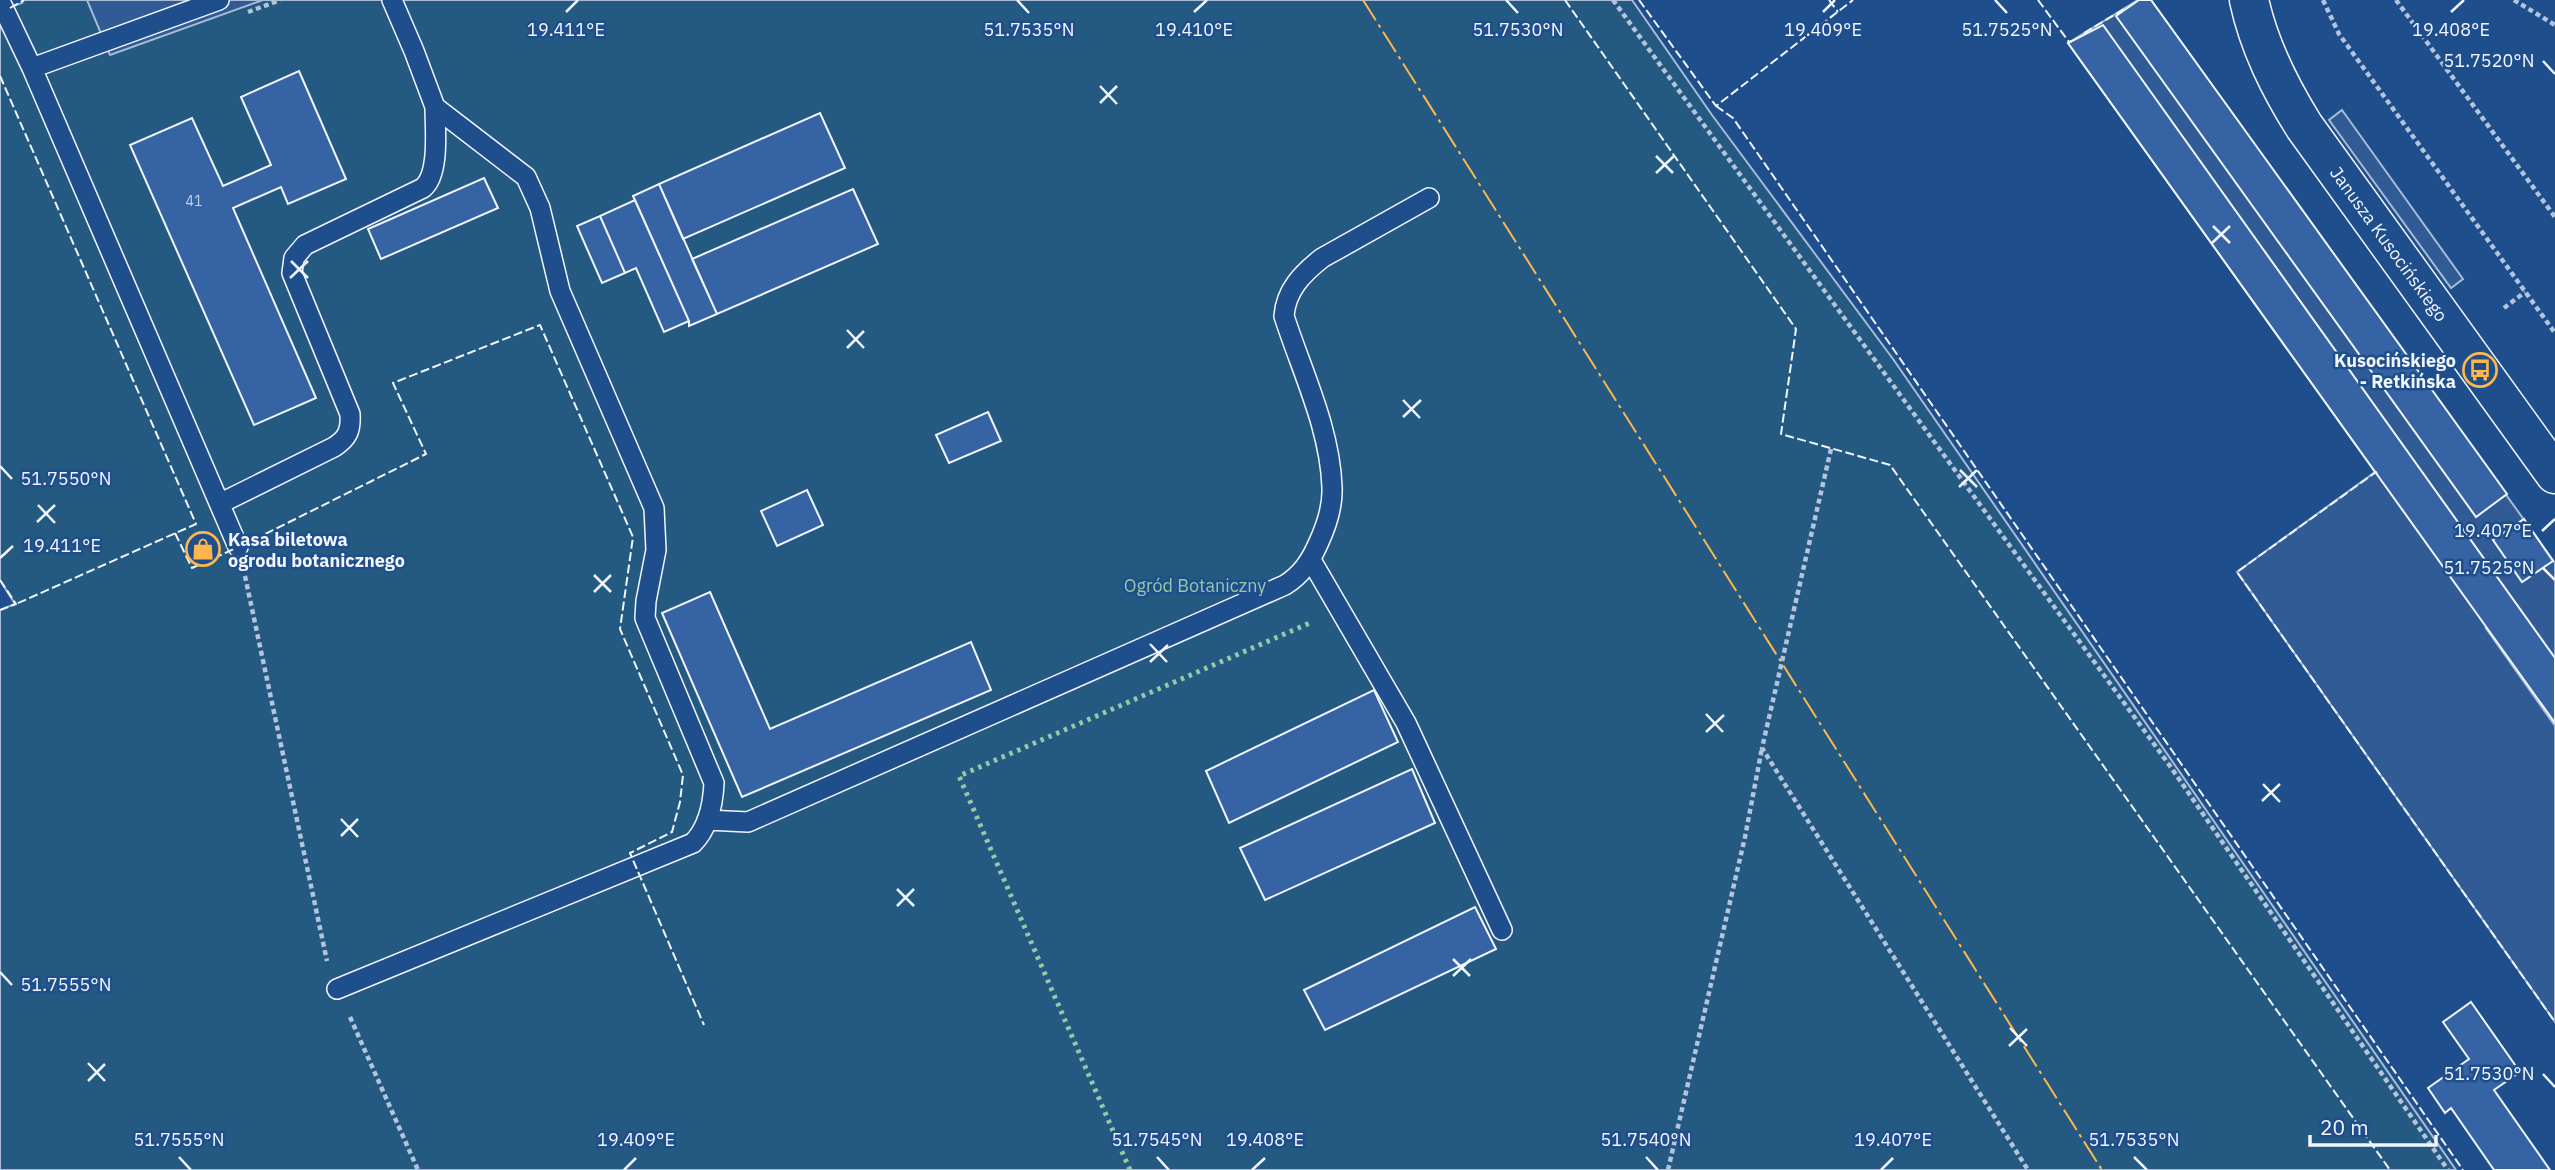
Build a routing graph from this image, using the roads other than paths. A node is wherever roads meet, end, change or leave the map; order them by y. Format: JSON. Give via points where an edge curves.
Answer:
{"nodes":[{"id":1,"x":219,"y":0,"type":"edge"},
{"id":2,"x":391,"y":0,"type":"edge"},
{"id":3,"x":2249,"y":0,"type":"edge"},
{"id":4,"x":0,"y":1,"type":"edge"},
{"id":5,"x":32,"y":68,"type":"junction"},
{"id":6,"x":435,"y":107,"type":"junction"},
{"id":7,"x":1429,"y":198,"type":"dead end"},
{"id":8,"x":2555,"y":474,"type":"edge"},
{"id":9,"x":221,"y":503,"type":"junction"},
{"id":10,"x":238,"y":547,"type":"road end"},
{"id":11,"x":1311,"y":560,"type":"junction"},
{"id":12,"x":707,"y":820,"type":"junction"},
{"id":13,"x":1502,"y":930,"type":"dead end"},
{"id":14,"x":337,"y":989,"type":"road end"}],
"edges":[{"from":1,"to":5,"type":"lane"},
{"from":2,"to":6,"type":"lane"},
{"from":3,"to":8,"type":"street","name":"Janusza Kusocińskiego","via":[[2274,76],[2304,126]]},
{"from":4,"to":5,"type":"lane"},
{"from":5,"to":9,"type":"lane"},
{"from":6,"to":9,"type":"lane","via":[[430,182],[305,245],[294,258],[292,273],[349,414],[347,436],[334,447]]},
{"from":6,"to":12,"type":"lane","via":[[526,177],[541,208],[560,291],[654,508],[656,550],[645,618],[714,783]]},
{"from":7,"to":11,"type":"lane","via":[[1322,258],[1292,287],[1285,303],[1284,316],[1324,431],[1332,489],[1327,524]]},
{"from":9,"to":10,"type":"lane"},
{"from":11,"to":12,"type":"lane","via":[[1285,585],[748,822]]},
{"from":11,"to":13,"type":"lane","via":[[1406,723]]},
{"from":12,"to":14,"type":"lane","via":[[693,843]]}]}
